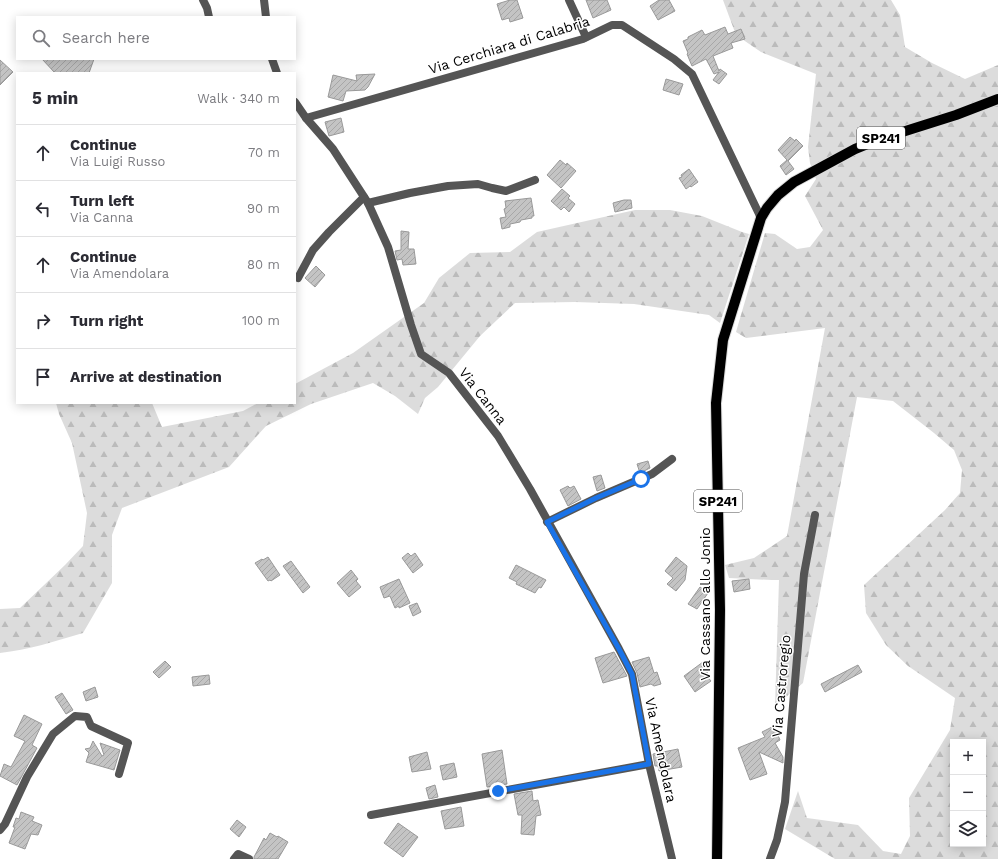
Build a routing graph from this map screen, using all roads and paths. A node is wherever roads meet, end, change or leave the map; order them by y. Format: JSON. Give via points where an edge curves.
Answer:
{"nodes":[{"id":1,"x":203,"y":0,"type":"edge"},
{"id":2,"x":264,"y":0,"type":"edge"},
{"id":3,"x":569,"y":0,"type":"edge"},
{"id":4,"x":209,"y":16,"type":"edge"},
{"id":5,"x":266,"y":16,"type":"edge"},
{"id":6,"x":586,"y":37,"type":"junction"},
{"id":7,"x":272,"y":60,"type":"edge"},
{"id":8,"x":277,"y":72,"type":"edge"},
{"id":9,"x":998,"y":99,"type":"edge"},
{"id":10,"x":296,"y":103,"type":"edge"},
{"id":11,"x":306,"y":118,"type":"junction"},
{"id":12,"x":535,"y":180,"type":"dead end"},
{"id":13,"x":366,"y":200,"type":"junction"},
{"id":14,"x":761,"y":218,"type":"junction"},
{"id":15,"x":298,"y":278,"type":"dead end"},
{"id":16,"x":672,"y":459,"type":"dead end"},
{"id":17,"x":816,"y":515,"type":"dead end"},
{"id":18,"x":547,"y":522,"type":"junction"},
{"id":19,"x":619,"y":649,"type":"joint"},
{"id":20,"x":649,"y":764,"type":"junction"},
{"id":21,"x":119,"y":774,"type":"dead end"},
{"id":22,"x":371,"y":815,"type":"dead end"},
{"id":23,"x":0,"y":830,"type":"edge"},
{"id":24,"x":234,"y":859,"type":"edge"},
{"id":25,"x":249,"y":859,"type":"edge"},
{"id":26,"x":672,"y":859,"type":"edge"},
{"id":27,"x":717,"y":859,"type":"edge"},
{"id":28,"x":770,"y":859,"type":"edge"}],
"edges":[{"from":1,"to":4,"type":"street"},
{"from":2,"to":5,"type":"street"},
{"from":3,"to":6,"type":"street"},
{"from":6,"to":11,"type":"street","name":"Via Cerchiara di Calabria"},
{"from":6,"to":14,"type":"street","name":"Via Cerchiara di Calabria","via":[[612,25],[622,25],[692,74]]},
{"from":7,"to":8,"type":"street"},
{"from":9,"to":14,"type":"main road","name":"Via Cassano allo Jonio","number":"SP241","via":[[855,149],[794,182],[778,194]]},
{"from":10,"to":11,"type":"street","name":"Via Canna"},
{"from":11,"to":13,"type":"street","name":"Via Canna","via":[[333,149]]},
{"from":12,"to":13,"type":"street","via":[[506,191],[478,184],[448,186]]},
{"from":13,"to":15,"type":"street","via":[[329,232],[313,250]]},
{"from":13,"to":18,"type":"street","name":"Via Canna","via":[[388,247],[421,354],[449,374],[498,436]]},
{"from":14,"to":27,"type":"main road","name":"Via Cassano allo Jonio","number":"SP241","via":[[723,340],[716,403],[720,610]]},
{"from":16,"to":18,"type":"street","via":[[652,474]]},
{"from":17,"to":28,"type":"street","name":"Via Castroregio","via":[[804,574],[785,802]]},
{"from":18,"to":19,"type":"street","name":"Via Canna"},
{"from":19,"to":20,"type":"street","name":"Via Amendolara","via":[[632,674]]},
{"from":20,"to":22,"type":"street"},
{"from":20,"to":26,"type":"street","name":"Via Amendolara"},
{"from":21,"to":23,"type":"street","via":[[128,743],[91,726],[87,717],[75,716],[54,734],[27,777]]},
{"from":24,"to":25,"type":"street","via":[[238,854]]}]}
